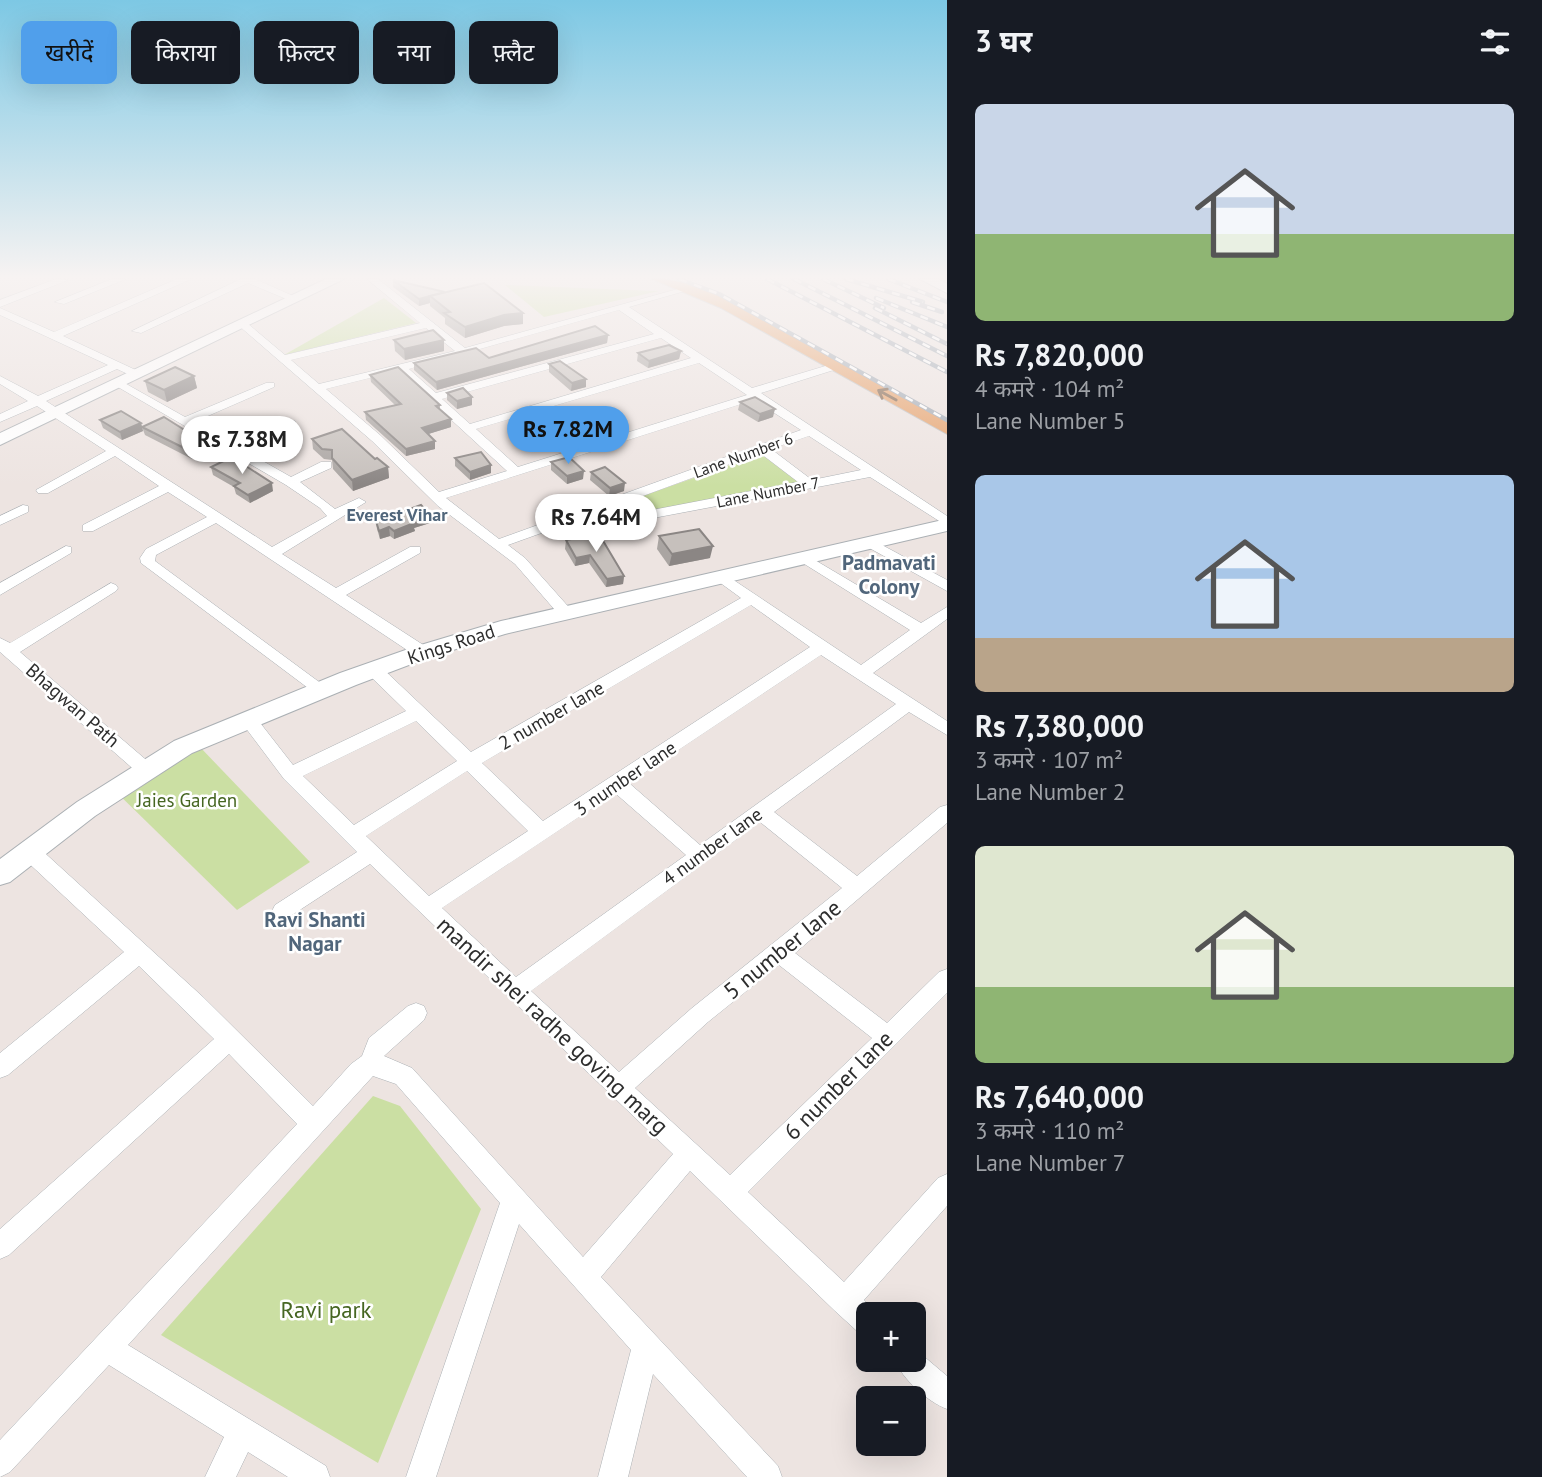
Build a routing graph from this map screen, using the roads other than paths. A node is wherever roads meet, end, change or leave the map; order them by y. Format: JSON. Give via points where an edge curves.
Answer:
{"nodes":[{"id":1,"x":80,"y":348,"type":"edge"},
{"id":2,"x":177,"y":348,"type":"edge"},
{"id":3,"x":184,"y":348,"type":"edge"},
{"id":4,"x":269,"y":348,"type":"edge"},
{"id":5,"x":328,"y":348,"type":"edge"},
{"id":6,"x":458,"y":348,"type":"edge"},
{"id":7,"x":477,"y":348,"type":"edge"},
{"id":8,"x":614,"y":348,"type":"edge"},
{"id":9,"x":682,"y":348,"type":"edge"},
{"id":10,"x":803,"y":348,"type":"edge"},
{"id":11,"x":834,"y":348,"type":"edge"},
{"id":12,"x":463,"y":352,"type":"junction"},
{"id":13,"x":282,"y":359,"type":"junction"},
{"id":14,"x":700,"y":359,"type":"junction"},
{"id":15,"x":836,"y":366,"type":"junction"},
{"id":16,"x":401,"y":368,"type":"junction"},
{"id":17,"x":127,"y":370,"type":"junction"},
{"id":18,"x":0,"y":379,"type":"edge"},
{"id":19,"x":117,"y":383,"type":"junction"},
{"id":20,"x":270,"y":385,"type":"dead end"},
{"id":21,"x":317,"y":388,"type":"junction"},
{"id":22,"x":754,"y":394,"type":"junction"},
{"id":23,"x":434,"y":397,"type":"junction"},
{"id":24,"x":47,"y":407,"type":"junction"},
{"id":25,"x":947,"y":409,"type":"edge"},
{"id":26,"x":184,"y":422,"type":"junction"},
{"id":27,"x":2,"y":423,"type":"edge"},
{"id":28,"x":291,"y":424,"type":"dead end"},
{"id":29,"x":468,"y":428,"type":"junction"},
{"id":30,"x":947,"y":428,"type":"edge"},
{"id":31,"x":810,"y":430,"type":"junction"},
{"id":32,"x":0,"y":440,"type":"edge"},
{"id":33,"x":761,"y":449,"type":"junction"},
{"id":34,"x":237,"y":450,"type":"junction"},
{"id":35,"x":115,"y":451,"type":"junction"},
{"id":36,"x":326,"y":465,"type":"dead end"},
{"id":37,"x":515,"y":471,"type":"junction"},
{"id":38,"x":873,"y":472,"type":"junction"},
{"id":39,"x":291,"y":482,"type":"junction"},
{"id":40,"x":809,"y":484,"type":"junction"},
{"id":41,"x":169,"y":486,"type":"junction"},
{"id":42,"x":43,"y":491,"type":"dead end"},
{"id":43,"x":437,"y":496,"type":"junction"},
{"id":44,"x":359,"y":502,"type":"dead end"},
{"id":45,"x":23,"y":509,"type":"dead end"},
{"id":46,"x":333,"y":515,"type":"junction"},
{"id":47,"x":217,"y":517,"type":"junction"},
{"id":48,"x":0,"y":521,"type":"edge"},
{"id":49,"x":946,"y":525,"type":"edge"},
{"id":50,"x":88,"y":528,"type":"dead end"},
{"id":51,"x":869,"y":542,"type":"junction"},
{"id":52,"x":498,"y":544,"type":"junction"},
{"id":53,"x":66,"y":550,"type":"dead end"},
{"id":54,"x":415,"y":550,"type":"dead end"},
{"id":55,"x":272,"y":553,"type":"junction"},
{"id":56,"x":803,"y":557,"type":"junction"},
{"id":57,"x":720,"y":576,"type":"junction"},
{"id":58,"x":947,"y":586,"type":"edge"},
{"id":59,"x":111,"y":587,"type":"dead end"},
{"id":60,"x":0,"y":590,"type":"edge"},
{"id":61,"x":335,"y":595,"type":"junction"},
{"id":62,"x":751,"y":598,"type":"junction"},
{"id":63,"x":947,"y":612,"type":"edge"},
{"id":64,"x":566,"y":613,"type":"junction"},
{"id":65,"x":923,"y":631,"type":"junction"},
{"id":66,"x":5,"y":647,"type":"edge"},
{"id":67,"x":821,"y":647,"type":"junction"},
{"id":68,"x":422,"y":652,"type":"junction"},
{"id":69,"x":375,"y":671,"type":"junction"},
{"id":70,"x":861,"y":673,"type":"junction"},
{"id":71,"x":322,"y":690,"type":"junction"},
{"id":72,"x":908,"y":704,"type":"junction"},
{"id":73,"x":419,"y":712,"type":"junction"},
{"id":74,"x":248,"y":719,"type":"junction"},
{"id":75,"x":947,"y":729,"type":"edge"},
{"id":76,"x":471,"y":761,"type":"junction"},
{"id":77,"x":145,"y":769,"type":"junction"},
{"id":78,"x":290,"y":774,"type":"junction"},
{"id":79,"x":617,"y":784,"type":"junction"},
{"id":80,"x":760,"y":811,"type":"junction"},
{"id":81,"x":947,"y":812,"type":"edge"},
{"id":82,"x":543,"y":833,"type":"junction"},
{"id":83,"x":353,"y":835,"type":"junction"},
{"id":84,"x":29,"y":851,"type":"junction"},
{"id":85,"x":371,"y":853,"type":"junction"},
{"id":86,"x":699,"y":855,"type":"junction"},
{"id":87,"x":0,"y":874,"type":"edge"},
{"id":88,"x":857,"y":888,"type":"junction"},
{"id":89,"x":428,"y":907,"type":"junction"},
{"id":90,"x":282,"y":911,"type":"dead end"},
{"id":91,"x":139,"y":953,"type":"junction"},
{"id":92,"x":779,"y":953,"type":"junction"},
{"id":93,"x":947,"y":979,"type":"edge"},
{"id":94,"x":516,"y":989,"type":"junction"},
{"id":95,"x":416,"y":1013,"type":"dead end"},
{"id":96,"x":887,"y":1035,"type":"junction"},
{"id":97,"x":230,"y":1039,"type":"junction"},
{"id":98,"x":370,"y":1064,"type":"junction"},
{"id":99,"x":0,"y":1067,"type":"edge"},
{"id":100,"x":620,"y":1087,"type":"junction"},
{"id":101,"x":313,"y":1123,"type":"junction"},
{"id":102,"x":689,"y":1154,"type":"junction"},
{"id":103,"x":947,"y":1187,"type":"edge"},
{"id":104,"x":730,"y":1193,"type":"junction"},
{"id":105,"x":514,"y":1199,"type":"junction"},
{"id":106,"x":0,"y":1247,"type":"edge"},
{"id":107,"x":583,"y":1277,"type":"junction"},
{"id":108,"x":845,"y":1301,"type":"junction"},
{"id":109,"x":856,"y":1311,"type":"edge"},
{"id":110,"x":646,"y":1345,"type":"junction"},
{"id":111,"x":107,"y":1348,"type":"junction"},
{"id":112,"x":922,"y":1372,"type":"edge"},
{"id":113,"x":947,"y":1395,"type":"edge"},
{"id":114,"x":242,"y":1433,"type":"junction"},
{"id":115,"x":0,"y":1462,"type":"edge"},
{"id":116,"x":220,"y":1477,"type":"edge"},
{"id":117,"x":314,"y":1477,"type":"edge"},
{"id":118,"x":421,"y":1477,"type":"edge"},
{"id":119,"x":613,"y":1477,"type":"edge"},
{"id":120,"x":767,"y":1477,"type":"edge"}],
"edges":[{"from":1,"to":17,"type":"street"},
{"from":2,"to":17,"type":"street"},
{"from":3,"to":17,"type":"street"},
{"from":4,"to":13,"type":"street"},
{"from":5,"to":13,"type":"street"},
{"from":6,"to":12,"type":"street"},
{"from":7,"to":12,"type":"street"},
{"from":8,"to":23,"type":"street"},
{"from":9,"to":14,"type":"street","name":"Lane Number 6"},
{"from":10,"to":15,"type":"main road"},
{"from":11,"to":25,"type":"main road"},
{"from":12,"to":16,"type":"street"},
{"from":13,"to":21,"type":"street"},
{"from":14,"to":22,"type":"street","name":"Lane Number 6"},
{"from":14,"to":29,"type":"street"},
{"from":15,"to":22,"type":"street"},
{"from":30,"to":15,"type":"main road","one_way":true},
{"from":16,"to":21,"type":"street"},
{"from":16,"to":23,"type":"street"},
{"from":17,"to":19,"type":"street"},
{"from":17,"to":24,"type":"street"},
{"from":18,"to":24,"type":"street"},
{"from":19,"to":24,"type":"street"},
{"from":19,"to":26,"type":"street"},
{"from":20,"to":26,"type":"street"},
{"from":21,"to":43,"type":"street"},
{"from":22,"to":31,"type":"street","name":"Lane Number 6"},
{"from":22,"to":37,"type":"street"},
{"from":23,"to":29,"type":"street"},
{"from":24,"to":27,"type":"street"},
{"from":24,"to":32,"type":"street"},
{"from":24,"to":35,"type":"street"},
{"from":26,"to":34,"type":"street"},
{"from":28,"to":34,"type":"street"},
{"from":29,"to":37,"type":"street"},
{"from":31,"to":33,"type":"street","name":"Lane Number 6"},
{"from":31,"to":38,"type":"street"},
{"from":33,"to":40,"type":"street"},
{"from":33,"to":52,"type":"street","name":"Lane Number 6"},
{"from":34,"to":39,"type":"street"},
{"from":35,"to":41,"type":"street"},
{"from":35,"to":42,"type":"street"},
{"from":36,"to":39,"type":"street"},
{"from":37,"to":43,"type":"street"},
{"from":38,"to":40,"type":"street","name":"Lane Number 7"},
{"from":38,"to":49,"type":"street"},
{"from":39,"to":46,"type":"street"},
{"from":40,"to":52,"type":"street","name":"Lane Number 7"},
{"from":41,"to":47,"type":"street"},
{"from":41,"to":50,"type":"street"},
{"from":43,"to":52,"type":"street"},
{"from":44,"to":46,"type":"street"},
{"from":45,"to":48,"type":"street"},
{"from":46,"to":55,"type":"street"},
{"from":47,"to":55,"type":"street"},
{"from":47,"to":71,"type":"street","via":[[151,552],[148,563]]},
{"from":49,"to":51,"type":"street","name":"Kings Road"},
{"from":51,"to":56,"type":"street","name":"Kings Road"},
{"from":51,"to":58,"type":"street"},
{"from":52,"to":64,"type":"street","via":[[520,561]]},
{"from":53,"to":60,"type":"street"},
{"from":54,"to":61,"type":"street"},
{"from":55,"to":61,"type":"street"},
{"from":56,"to":57,"type":"street","name":"Kings Road"},
{"from":56,"to":65,"type":"street"},
{"from":57,"to":62,"type":"street"},
{"from":57,"to":64,"type":"street","name":"Kings Road"},
{"from":59,"to":66,"type":"street"},
{"from":61,"to":68,"type":"street"},
{"from":62,"to":67,"type":"street"},
{"from":62,"to":76,"type":"street","name":"2 number lane"},
{"from":63,"to":65,"type":"street"},
{"from":64,"to":68,"type":"street","name":"Kings Road"},
{"from":65,"to":70,"type":"street"},
{"from":66,"to":77,"type":"street","name":"Bhagwan Path"},
{"from":67,"to":70,"type":"street"},
{"from":67,"to":79,"type":"street","name":"3 number lane"},
{"from":68,"to":69,"type":"street","name":"Kings Road"},
{"from":69,"to":71,"type":"street","name":"Kings Road"},
{"from":69,"to":73,"type":"street"},
{"from":70,"to":72,"type":"street"},
{"from":71,"to":74,"type":"street","name":"Kings Road"},
{"from":72,"to":75,"type":"street"},
{"from":72,"to":80,"type":"street","name":"4 number lane"},
{"from":73,"to":76,"type":"street"},
{"from":73,"to":78,"type":"street"},
{"from":74,"to":77,"type":"street","name":"Kings Road"},
{"from":74,"to":78,"type":"street","name":"mandir shei radhe goving marg"},
{"from":76,"to":82,"type":"street"},
{"from":76,"to":83,"type":"street","name":"2 number lane"},
{"from":77,"to":84,"type":"street","name":"Kings Road"},
{"from":78,"to":83,"type":"street","name":"mandir shei radhe goving marg"},
{"from":79,"to":82,"type":"street","name":"3 number lane"},
{"from":79,"to":86,"type":"street"},
{"from":80,"to":86,"type":"street","name":"4 number lane"},
{"from":80,"to":88,"type":"street"},
{"from":81,"to":88,"type":"street","name":"5 number lane"},
{"from":82,"to":89,"type":"street","name":"3 number lane"},
{"from":83,"to":85,"type":"street","name":"mandir shei radhe goving marg"},
{"from":84,"to":87,"type":"street","name":"Kings Road"},
{"from":84,"to":91,"type":"street"},
{"from":85,"to":89,"type":"street","name":"mandir shei radhe goving marg"},
{"from":85,"to":90,"type":"street"},
{"from":86,"to":94,"type":"street","name":"4 number lane"},
{"from":88,"to":92,"type":"street","name":"5 number lane"},
{"from":89,"to":94,"type":"street","name":"mandir shei radhe goving marg"},
{"from":91,"to":97,"type":"street"},
{"from":91,"to":99,"type":"street"},
{"from":92,"to":96,"type":"street"},
{"from":92,"to":100,"type":"street","name":"5 number lane","via":[[700,1015]]},
{"from":93,"to":96,"type":"street","name":"6 number lane"},
{"from":94,"to":100,"type":"street","name":"mandir shei radhe goving marg"},
{"from":95,"to":98,"type":"street","via":[[377,1046]]},
{"from":96,"to":104,"type":"street","name":"6 number lane"},
{"from":97,"to":101,"type":"street"},
{"from":97,"to":106,"type":"street"},
{"from":98,"to":101,"type":"street"},
{"from":98,"to":105,"type":"street","via":[[404,1076]]},
{"from":100,"to":102,"type":"street","name":"mandir shei radhe goving marg"},
{"from":101,"to":111,"type":"street"},
{"from":102,"to":104,"type":"street","name":"mandir shei radhe goving marg"},
{"from":102,"to":107,"type":"street"},
{"from":103,"to":108,"type":"street"},
{"from":104,"to":108,"type":"street","name":"mandir shei radhe goving marg"},
{"from":105,"to":107,"type":"street"},
{"from":105,"to":118,"type":"street"},
{"from":107,"to":110,"type":"street"},
{"from":108,"to":109,"type":"street","name":"mandir shei radhe goving marg"},
{"from":110,"to":119,"type":"street"},
{"from":110,"to":120,"type":"street"},
{"from":111,"to":114,"type":"street"},
{"from":111,"to":115,"type":"street"},
{"from":112,"to":113,"type":"street"},
{"from":114,"to":116,"type":"street"},
{"from":114,"to":117,"type":"street"}]}
